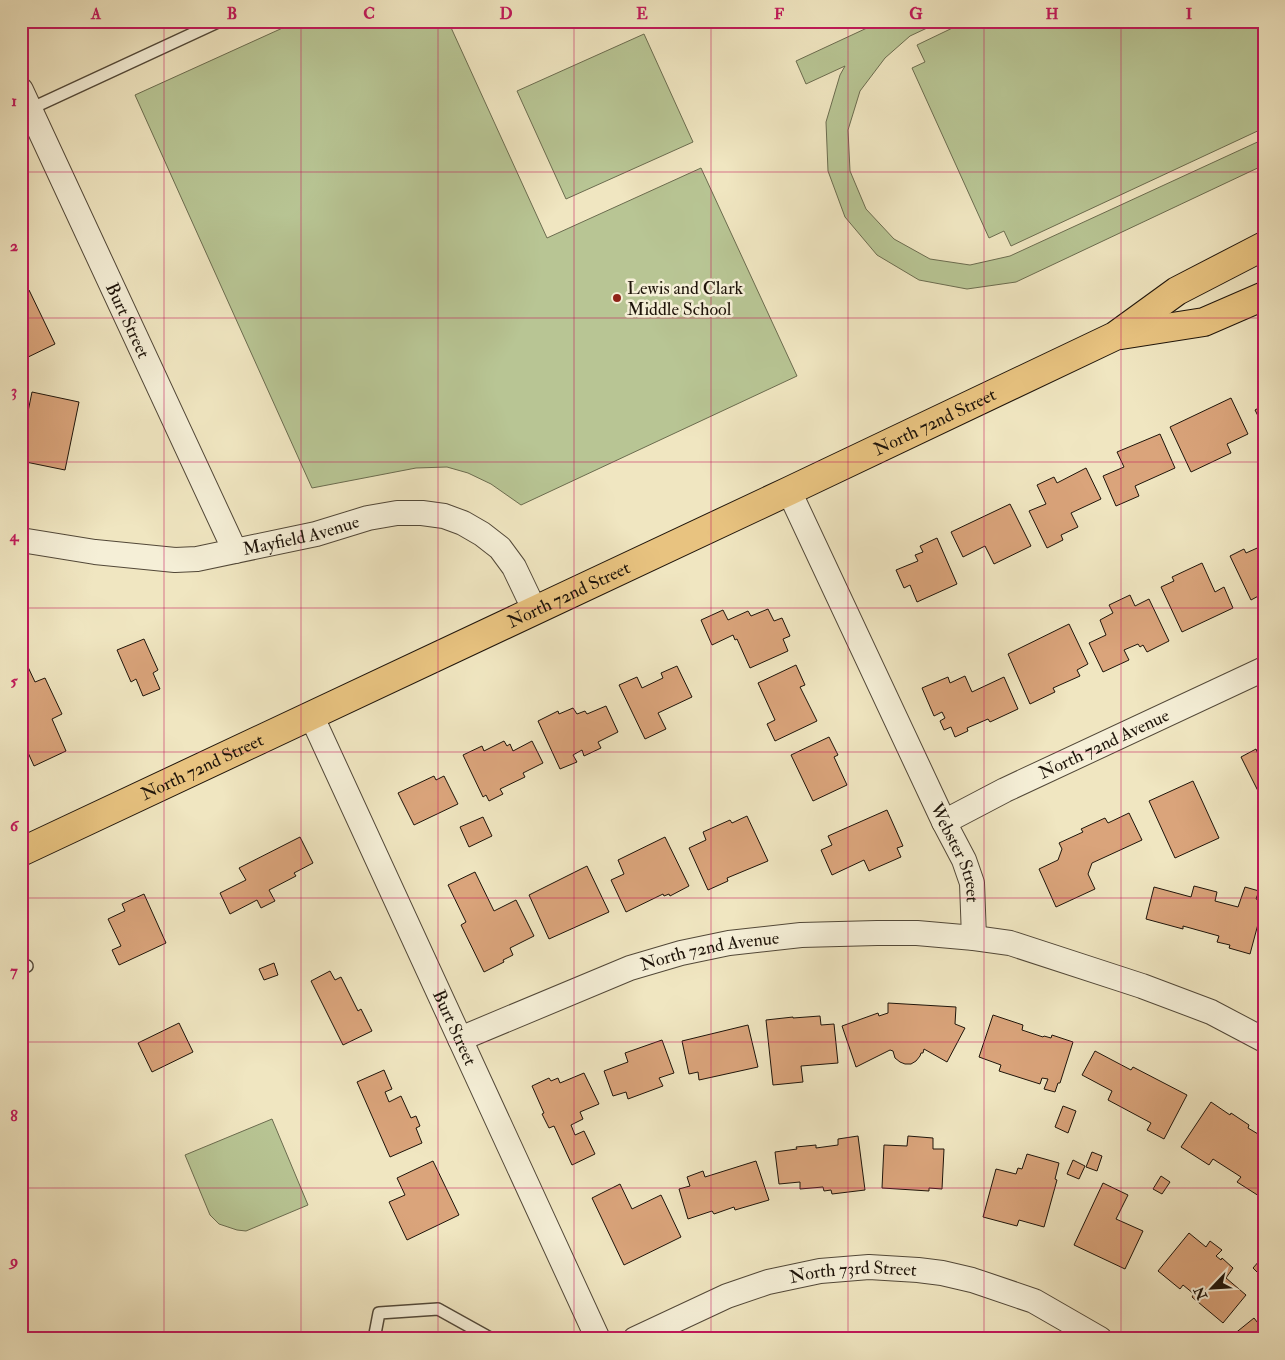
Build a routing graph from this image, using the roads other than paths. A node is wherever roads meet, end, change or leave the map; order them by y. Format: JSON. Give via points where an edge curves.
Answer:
{"nodes":[{"id":1,"x":220,"y":21,"type":"edge"},
{"id":2,"x":26,"y":100,"type":"edge"},
{"id":3,"x":1264,"y":246,"type":"edge"},
{"id":4,"x":1264,"y":296,"type":"edge"},
{"id":5,"x":1115,"y":336,"type":"junction"},
{"id":6,"x":789,"y":491,"type":"junction"},
{"id":7,"x":21,"y":540,"type":"edge"},
{"id":8,"x":235,"y":551,"type":"junction"},
{"id":9,"x":535,"y":611,"type":"junction"},
{"id":10,"x":1264,"y":669,"type":"edge"},
{"id":11,"x":311,"y":715,"type":"junction"},
{"id":12,"x":944,"y":822,"type":"junction"},
{"id":13,"x":21,"y":852,"type":"edge"},
{"id":14,"x":974,"y":938,"type":"junction"},
{"id":15,"x":460,"y":1039,"type":"junction"},
{"id":16,"x":1264,"y":1040,"type":"edge"},
{"id":17,"x":1068,"y":1330,"type":"edge"},
{"id":18,"x":374,"y":1339,"type":"edge"},
{"id":19,"x":492,"y":1339,"type":"edge"},
{"id":20,"x":598,"y":1339,"type":"edge"},
{"id":21,"x":636,"y":1339,"type":"edge"},
{"id":22,"x":1100,"y":1339,"type":"edge"}],
"edges":[{"from":1,"to":2,"type":"lane"},
{"from":2,"to":8,"type":"street","name":"Burt Street"},
{"from":3,"to":5,"type":"main road","name":"North 72nd Street","via":[[1177,292]]},
{"from":4,"to":5,"type":"main road","name":"North 72nd Street","via":[[1204,322]]},
{"from":5,"to":6,"type":"main road","name":"North 72nd Street"},
{"from":6,"to":9,"type":"main road","name":"North 72nd Street"},
{"from":6,"to":12,"type":"street","name":"Webster Street"},
{"from":7,"to":8,"type":"street","name":"Mayfield Avenue","via":[[175,560]]},
{"from":8,"to":9,"type":"street","name":"Mayfield Avenue","via":[[397,513],[444,516],[463,523],[500,548],[514,567]]},
{"from":9,"to":11,"type":"main road","name":"North 72nd Street"},
{"from":10,"to":12,"type":"street","name":"North 72nd Avenue","via":[[1005,790]]},
{"from":11,"to":13,"type":"main road","name":"North 72nd Street"},
{"from":11,"to":15,"type":"street","name":"Burt Street"},
{"from":12,"to":14,"type":"street","name":"Webster Street","via":[[972,883]]},
{"from":14,"to":15,"type":"street","name":"North 72nd Avenue","via":[[877,932],[802,935],[729,943],[630,968]]},
{"from":14,"to":16,"type":"street","via":[[1010,943],[1142,986],[1211,1012]]},
{"from":15,"to":20,"type":"street","name":"Burt Street"},
{"from":17,"to":21,"type":"street","name":"North 73rd Street","via":[[1034,1301],[972,1280],[942,1273],[869,1267],[768,1282],[728,1296]]},
{"from":17,"to":22,"type":"street","name":"North 73rd Street"},
{"from":18,"to":19,"type":"lane","via":[[379,1313],[438,1309]]}]}
